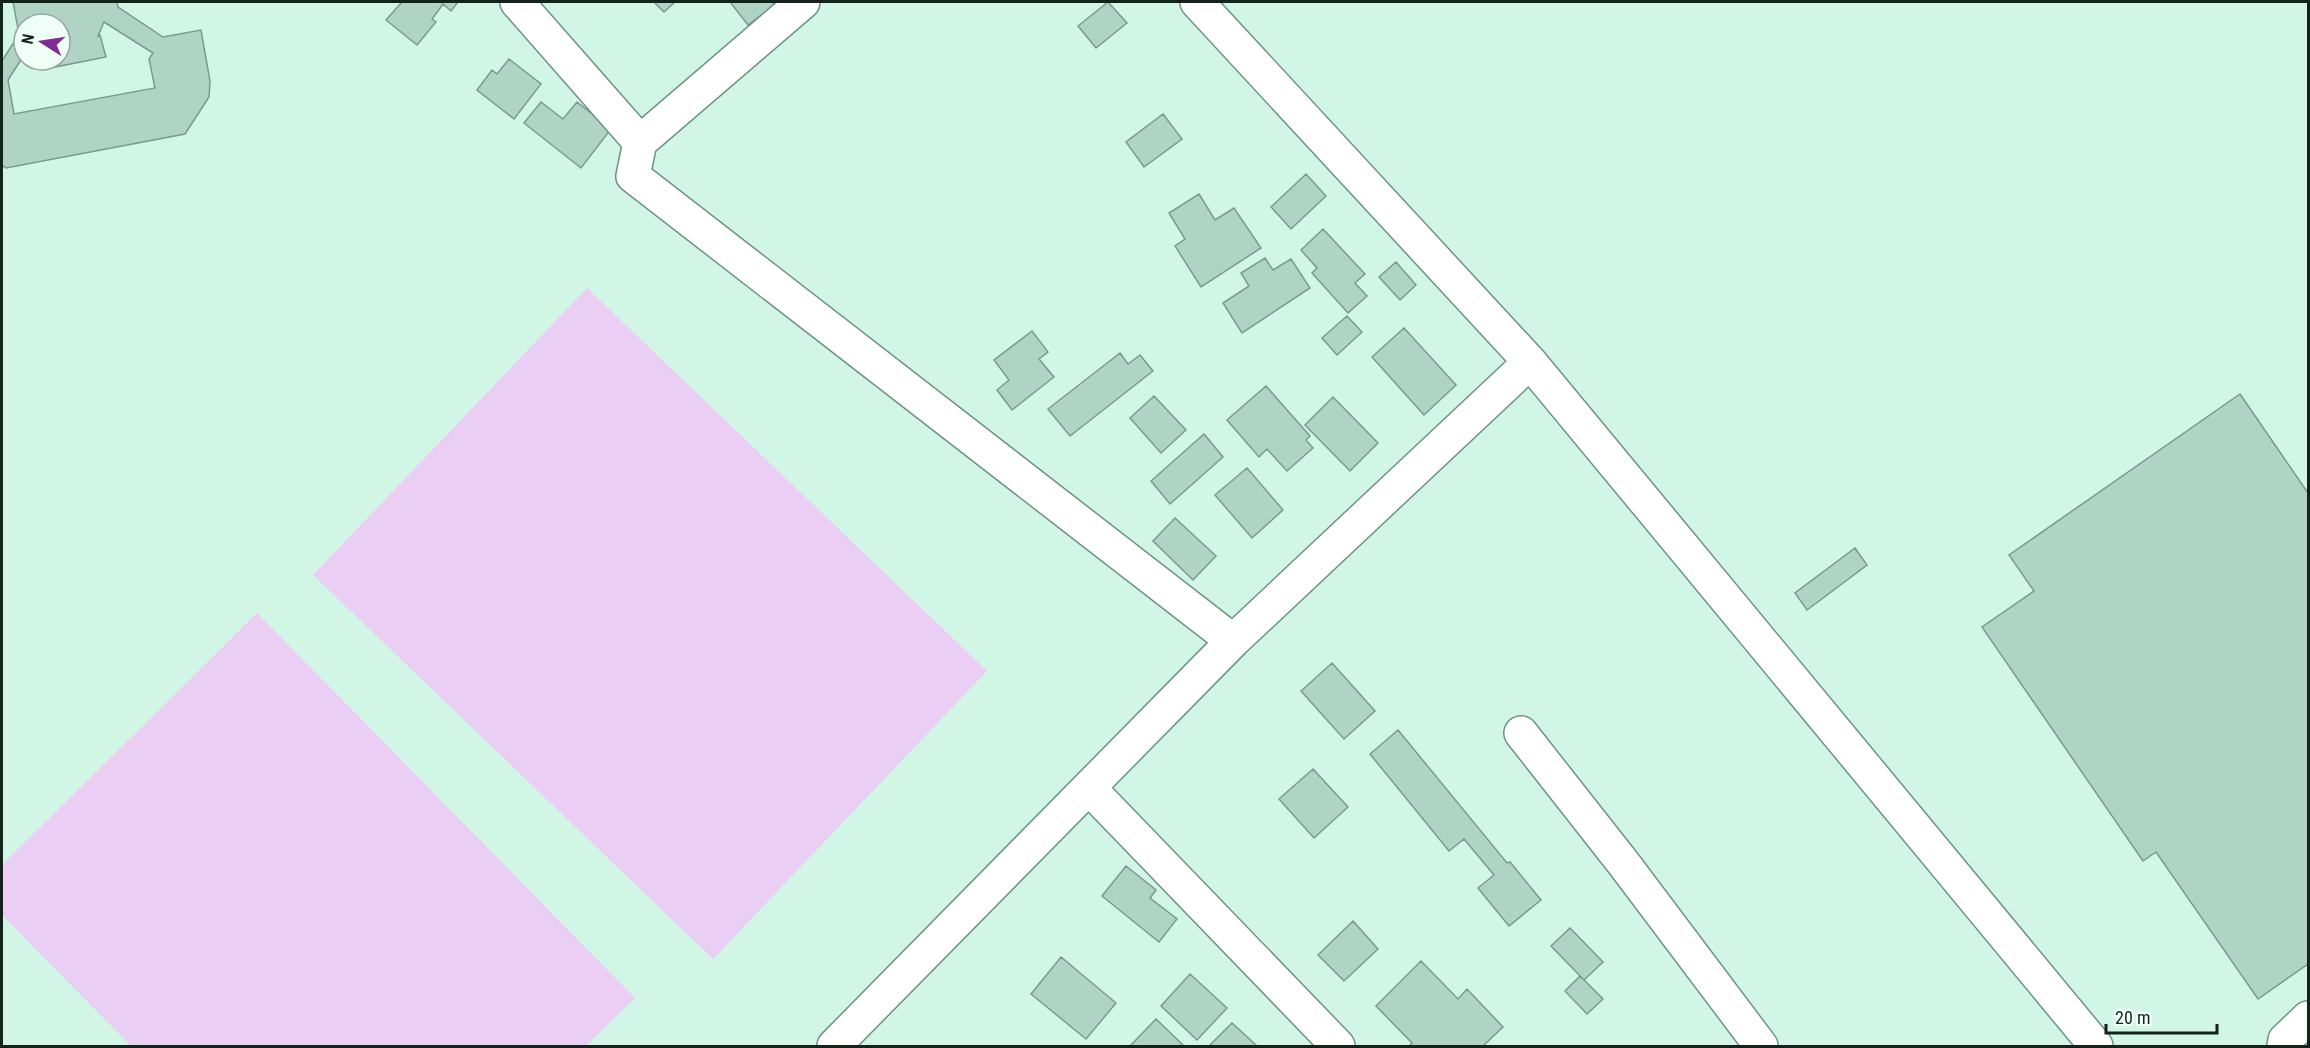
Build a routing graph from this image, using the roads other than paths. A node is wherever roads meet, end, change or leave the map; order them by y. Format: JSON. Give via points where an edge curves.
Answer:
{"nodes":[{"id":1,"x":517,"y":2,"type":"edge"},
{"id":2,"x":803,"y":2,"type":"edge"},
{"id":3,"x":1197,"y":2,"type":"edge"},
{"id":4,"x":640,"y":142,"type":"junction"},
{"id":5,"x":1530,"y":362,"type":"junction"},
{"id":6,"x":1233,"y":641,"type":"junction"},
{"id":7,"x":1521,"y":733,"type":"dead end"},
{"id":8,"x":1089,"y":788,"type":"junction"},
{"id":9,"x":2308,"y":1018,"type":"edge"},
{"id":10,"x":834,"y":1047,"type":"edge"},
{"id":11,"x":1338,"y":1047,"type":"edge"},
{"id":12,"x":1761,"y":1047,"type":"edge"},
{"id":13,"x":2096,"y":1047,"type":"edge"},
{"id":14,"x":2284,"y":1047,"type":"edge"}],
"edges":[{"from":1,"to":4,"type":"street"},
{"from":2,"to":4,"type":"street"},
{"from":3,"to":5,"type":"street"},
{"from":4,"to":6,"type":"street","via":[[633,176]]},
{"from":5,"to":6,"type":"street"},
{"from":5,"to":13,"type":"street"},
{"from":6,"to":8,"type":"street"},
{"from":7,"to":12,"type":"street"},
{"from":8,"to":10,"type":"street"},
{"from":8,"to":11,"type":"street"},
{"from":9,"to":14,"type":"street","via":[[2285,1040]]}]}
